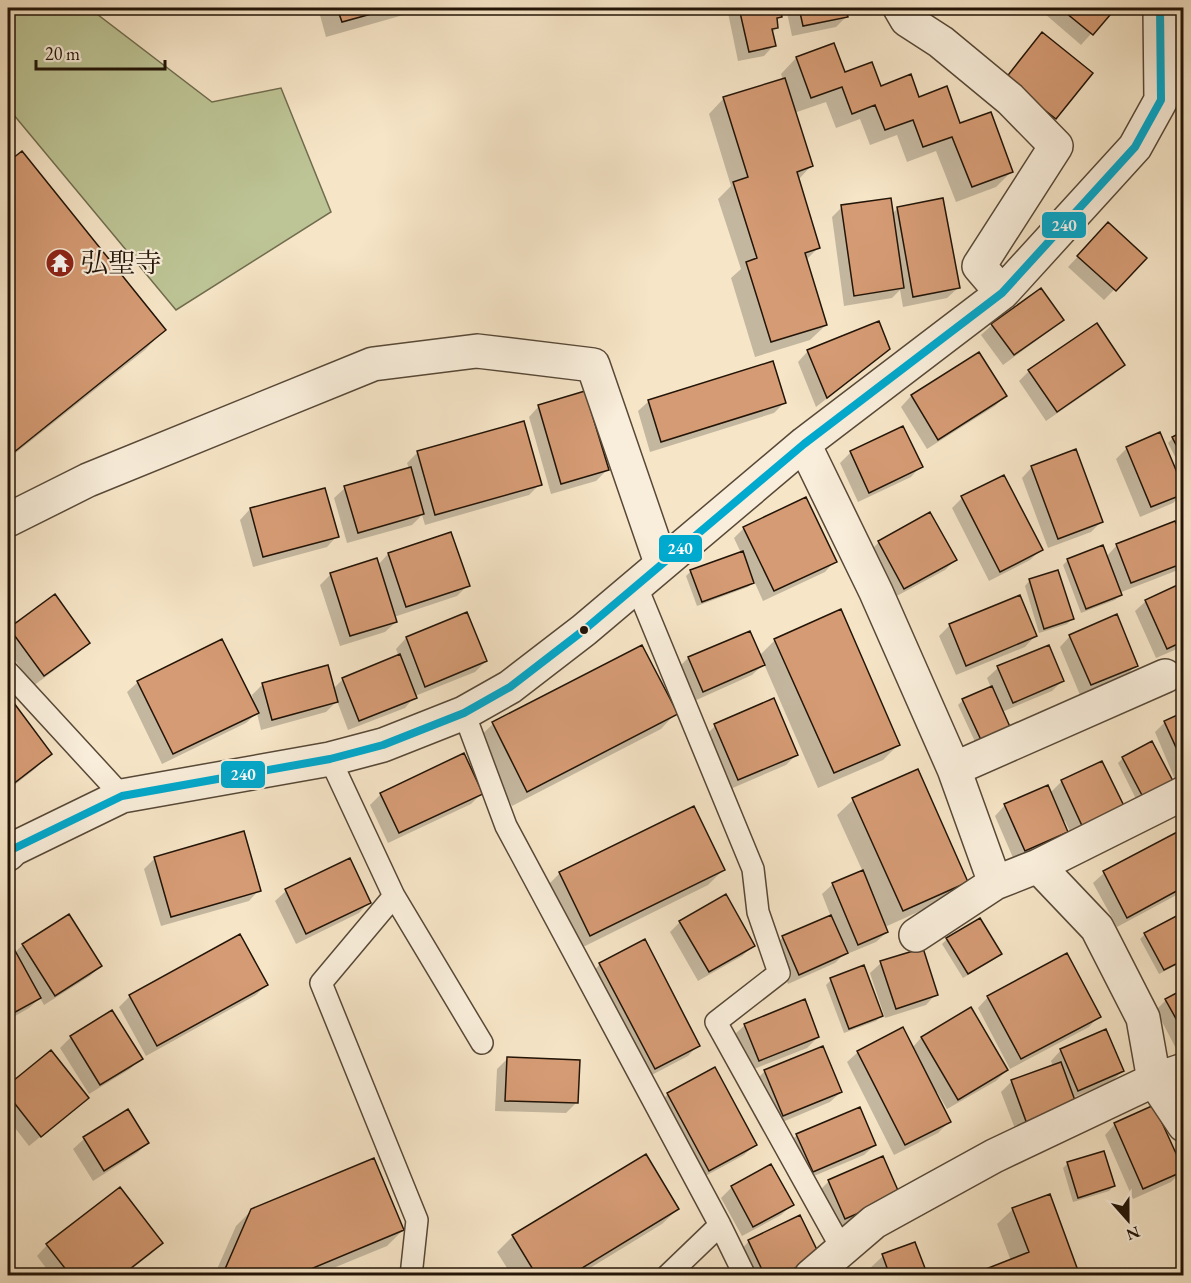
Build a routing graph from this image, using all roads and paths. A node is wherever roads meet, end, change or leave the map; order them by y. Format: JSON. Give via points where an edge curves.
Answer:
{"nodes":[{"id":1,"x":900,"y":8,"type":"edge"},
{"id":2,"x":1160,"y":8,"type":"edge"},
{"id":3,"x":1172,"y":8,"type":"edge"},
{"id":4,"x":1184,"y":18,"type":"edge"},
{"id":5,"x":1002,"y":293,"type":"junction"},
{"id":6,"x":804,"y":444,"type":"junction"},
{"id":7,"x":8,"y":520,"type":"edge"},
{"id":8,"x":661,"y":563,"type":"junction"},
{"id":9,"x":636,"y":585,"type":"junction"},
{"id":10,"x":8,"y":672,"type":"edge"},
{"id":11,"x":1165,"y":676,"type":"dead end"},
{"id":12,"x":464,"y":713,"type":"junction"},
{"id":13,"x":330,"y":759,"type":"junction"},
{"id":14,"x":954,"y":769,"type":"junction"},
{"id":15,"x":1184,"y":793,"type":"edge"},
{"id":16,"x":122,"y":795,"type":"junction"},
{"id":17,"x":8,"y":854,"type":"edge"},
{"id":18,"x":1038,"y":866,"type":"junction"},
{"id":19,"x":995,"y":883,"type":"junction"},
{"id":20,"x":394,"y":896,"type":"junction"},
{"id":21,"x":916,"y":935,"type":"dead end"},
{"id":22,"x":483,"y":1043,"type":"dead end"},
{"id":23,"x":1169,"y":1075,"type":"edge"},
{"id":24,"x":1184,"y":1125,"type":"edge"},
{"id":25,"x":720,"y":1225,"type":"junction"},
{"id":26,"x":842,"y":1249,"type":"junction"},
{"id":27,"x":411,"y":1275,"type":"edge"},
{"id":28,"x":667,"y":1275,"type":"edge"},
{"id":29,"x":745,"y":1275,"type":"edge"},
{"id":30,"x":811,"y":1275,"type":"edge"}],
"edges":[{"from":1,"to":5,"type":"street","via":[[907,20],[941,42],[1010,99],[1056,146],[979,266]]},
{"from":2,"to":5,"type":"street","via":[[1161,100],[1140,138]]},
{"from":3,"to":4,"type":"street"},
{"from":5,"to":6,"type":"street"},
{"from":6,"to":8,"type":"street"},
{"from":6,"to":14,"type":"street","via":[[876,592]]},
{"from":7,"to":8,"type":"street","via":[[88,480],[373,364],[477,351],[592,365]]},
{"from":8,"to":9,"type":"street"},
{"from":9,"to":12,"type":"street","via":[[510,687]]},
{"from":9,"to":26,"type":"lane","via":[[753,869],[758,912],[779,973],[716,1022]]},
{"from":10,"to":16,"type":"lane"},
{"from":11,"to":14,"type":"street"},
{"from":12,"to":13,"type":"street","via":[[383,745]]},
{"from":12,"to":25,"type":"lane","via":[[506,826]]},
{"from":13,"to":16,"type":"street"},
{"from":13,"to":20,"type":"lane"},
{"from":14,"to":19,"type":"street"},
{"from":15,"to":18,"type":"street"},
{"from":16,"to":17,"type":"street"},
{"from":18,"to":19,"type":"street"},
{"from":18,"to":23,"type":"street","via":[[1097,928]]},
{"from":19,"to":21,"type":"street"},
{"from":20,"to":22,"type":"lane"},
{"from":20,"to":27,"type":"lane","via":[[321,983],[417,1220]]},
{"from":23,"to":24,"type":"street"},
{"from":23,"to":26,"type":"street","via":[[984,1162],[873,1222]]},
{"from":25,"to":28,"type":"lane"},
{"from":25,"to":29,"type":"lane"},
{"from":26,"to":30,"type":"street"}]}
